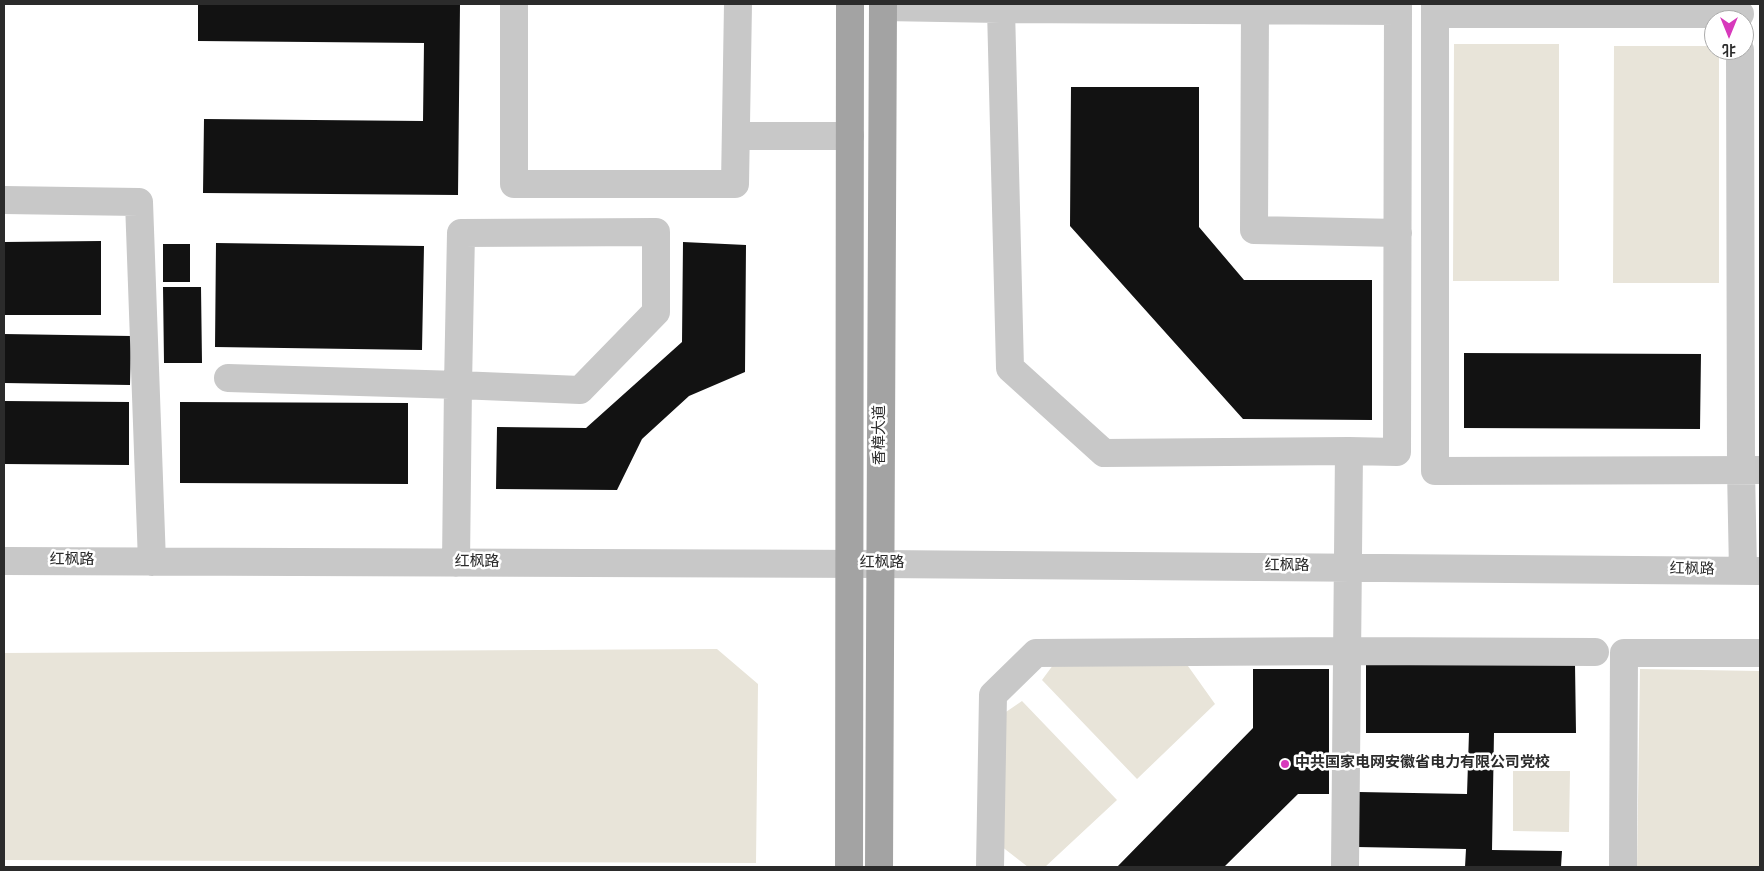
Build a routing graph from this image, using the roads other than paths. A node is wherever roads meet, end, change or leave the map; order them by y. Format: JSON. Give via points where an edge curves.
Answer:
{"nodes":[{"id":1,"x":514,"y":4,"type":"edge"},
{"id":2,"x":738,"y":4,"type":"edge"},
{"id":3,"x":850,"y":4,"type":"edge"},
{"id":4,"x":883,"y":5,"type":"edge"},
{"id":5,"x":1001,"y":6,"type":"edge"},
{"id":6,"x":1398,"y":8,"type":"edge"},
{"id":7,"x":1435,"y":9,"type":"edge"},
{"id":8,"x":1255,"y":10,"type":"junction"},
{"id":9,"x":1704,"y":13,"type":"edge"},
{"id":10,"x":1747,"y":65,"type":"edge"},
{"id":11,"x":736,"y":136,"type":"junction"},
{"id":12,"x":850,"y":136,"type":"junction"},
{"id":13,"x":4,"y":200,"type":"edge"},
{"id":14,"x":1398,"y":233,"type":"junction"},
{"id":15,"x":1750,"y":355,"type":"edge"},
{"id":16,"x":228,"y":378,"type":"dead end"},
{"id":17,"x":458,"y":385,"type":"junction"},
{"id":18,"x":1349,"y":451,"type":"junction"},
{"id":19,"x":1751,"y":470,"type":"edge"},
{"id":20,"x":4,"y":561,"type":"edge"},
{"id":21,"x":152,"y":562,"type":"junction"},
{"id":22,"x":456,"y":562,"type":"junction"},
{"id":23,"x":849,"y":564,"type":"junction"},
{"id":24,"x":880,"y":564,"type":"junction"},
{"id":25,"x":1349,"y":568,"type":"junction"},
{"id":26,"x":1752,"y":571,"type":"edge"},
{"id":27,"x":1348,"y":651,"type":"junction"},
{"id":28,"x":1595,"y":652,"type":"dead end"},
{"id":29,"x":1760,"y":653,"type":"edge"},
{"id":30,"x":849,"y":867,"type":"edge"},
{"id":31,"x":879,"y":867,"type":"edge"},
{"id":32,"x":990,"y":867,"type":"edge"},
{"id":33,"x":1345,"y":867,"type":"edge"},
{"id":34,"x":1623,"y":867,"type":"edge"}],
"edges":[{"from":1,"to":11,"type":"street","via":[[514,184],[735,184]]},
{"from":2,"to":11,"type":"street"},
{"from":3,"to":12,"type":"main road","name":"香樟大道"},
{"from":4,"to":5,"type":"street"},
{"from":4,"to":24,"type":"main road","name":"香樟大道"},
{"from":5,"to":8,"type":"street"},
{"from":5,"to":18,"type":"street","via":[[1010,368],[1104,453]]},
{"from":6,"to":8,"type":"street"},
{"from":6,"to":14,"type":"street"},
{"from":7,"to":9,"type":"street"},
{"from":7,"to":19,"type":"street","via":[[1436,471]]},
{"from":8,"to":14,"type":"street","via":[[1254,230]]},
{"from":10,"to":15,"type":"street"},
{"from":11,"to":12,"type":"street"},
{"from":12,"to":23,"type":"main road","name":"香樟大道"},
{"from":13,"to":21,"type":"street","via":[[139,202]]},
{"from":14,"to":18,"type":"street","via":[[1398,452]]},
{"from":15,"to":19,"type":"street"},
{"from":16,"to":17,"type":"street"},
{"from":17,"to":17,"type":"street","via":[[460,233],[656,232],[656,312],[580,390]]},
{"from":17,"to":22,"type":"street"},
{"from":18,"to":25,"type":"street"},
{"from":19,"to":26,"type":"street"},
{"from":20,"to":21,"type":"street","name":"红枫路"},
{"from":21,"to":22,"type":"street","name":"红枫路"},
{"from":22,"to":23,"type":"street","name":"红枫路"},
{"from":23,"to":24,"type":"street","name":"红枫路"},
{"from":23,"to":30,"type":"main road","name":"香樟大道"},
{"from":24,"to":25,"type":"street","name":"红枫路"},
{"from":24,"to":31,"type":"main road","name":"香樟大道"},
{"from":25,"to":26,"type":"street","name":"红枫路"},
{"from":25,"to":27,"type":"street"},
{"from":27,"to":28,"type":"street"},
{"from":27,"to":32,"type":"street","via":[[1036,653],[993,695]]},
{"from":27,"to":33,"type":"street"},
{"from":29,"to":34,"type":"street","via":[[1624,653]]}]}
